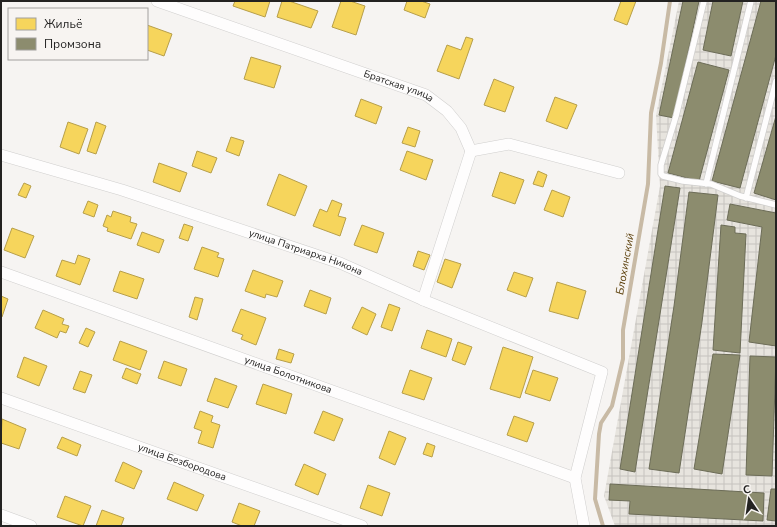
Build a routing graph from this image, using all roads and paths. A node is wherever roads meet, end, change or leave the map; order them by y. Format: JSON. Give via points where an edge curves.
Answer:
{"nodes":[{"id":1,"x":157,"y":1,"type":"edge"},
{"id":2,"x":704,"y":1,"type":"edge"},
{"id":3,"x":750,"y":1,"type":"edge"},
{"id":4,"x":776,"y":81,"type":"edge"},
{"id":5,"x":471,"y":151,"type":"junction"},
{"id":6,"x":1,"y":155,"type":"edge"},
{"id":7,"x":619,"y":174,"type":"dead end"},
{"id":8,"x":706,"y":184,"type":"junction"},
{"id":9,"x":746,"y":198,"type":"junction"},
{"id":10,"x":776,"y":205,"type":"edge"},
{"id":11,"x":1,"y":272,"type":"edge"},
{"id":12,"x":423,"y":300,"type":"junction"},
{"id":13,"x":1,"y":398,"type":"edge"},
{"id":14,"x":575,"y":478,"type":"junction"},
{"id":15,"x":1,"y":516,"type":"edge"},
{"id":16,"x":31,"y":526,"type":"edge"},
{"id":17,"x":362,"y":526,"type":"edge"},
{"id":18,"x":584,"y":526,"type":"edge"}],
"edges":[{"from":1,"to":5,"type":"street","name":"Братская улица","via":[[426,95],[447,111],[461,128]]},
{"from":2,"to":8,"type":"lane","via":[[676,116],[662,160],[661,174],[683,181]]},
{"from":3,"to":8,"type":"lane"},
{"from":4,"to":9,"type":"lane"},
{"from":5,"to":7,"type":"street","via":[[509,144]]},
{"from":5,"to":12,"type":"street"},
{"from":6,"to":12,"type":"street","name":"улица Патриарха Никона","via":[[122,190],[340,263]]},
{"from":8,"to":9,"type":"lane"},
{"from":9,"to":10,"type":"lane"},
{"from":11,"to":14,"type":"street","name":"улица Болотникова"},
{"from":12,"to":14,"type":"street","name":"улица Патриарха Никона","via":[[602,372]]},
{"from":13,"to":17,"type":"street","name":"улица Безбородова"},
{"from":14,"to":18,"type":"street"},
{"from":15,"to":16,"type":"street"}]}
